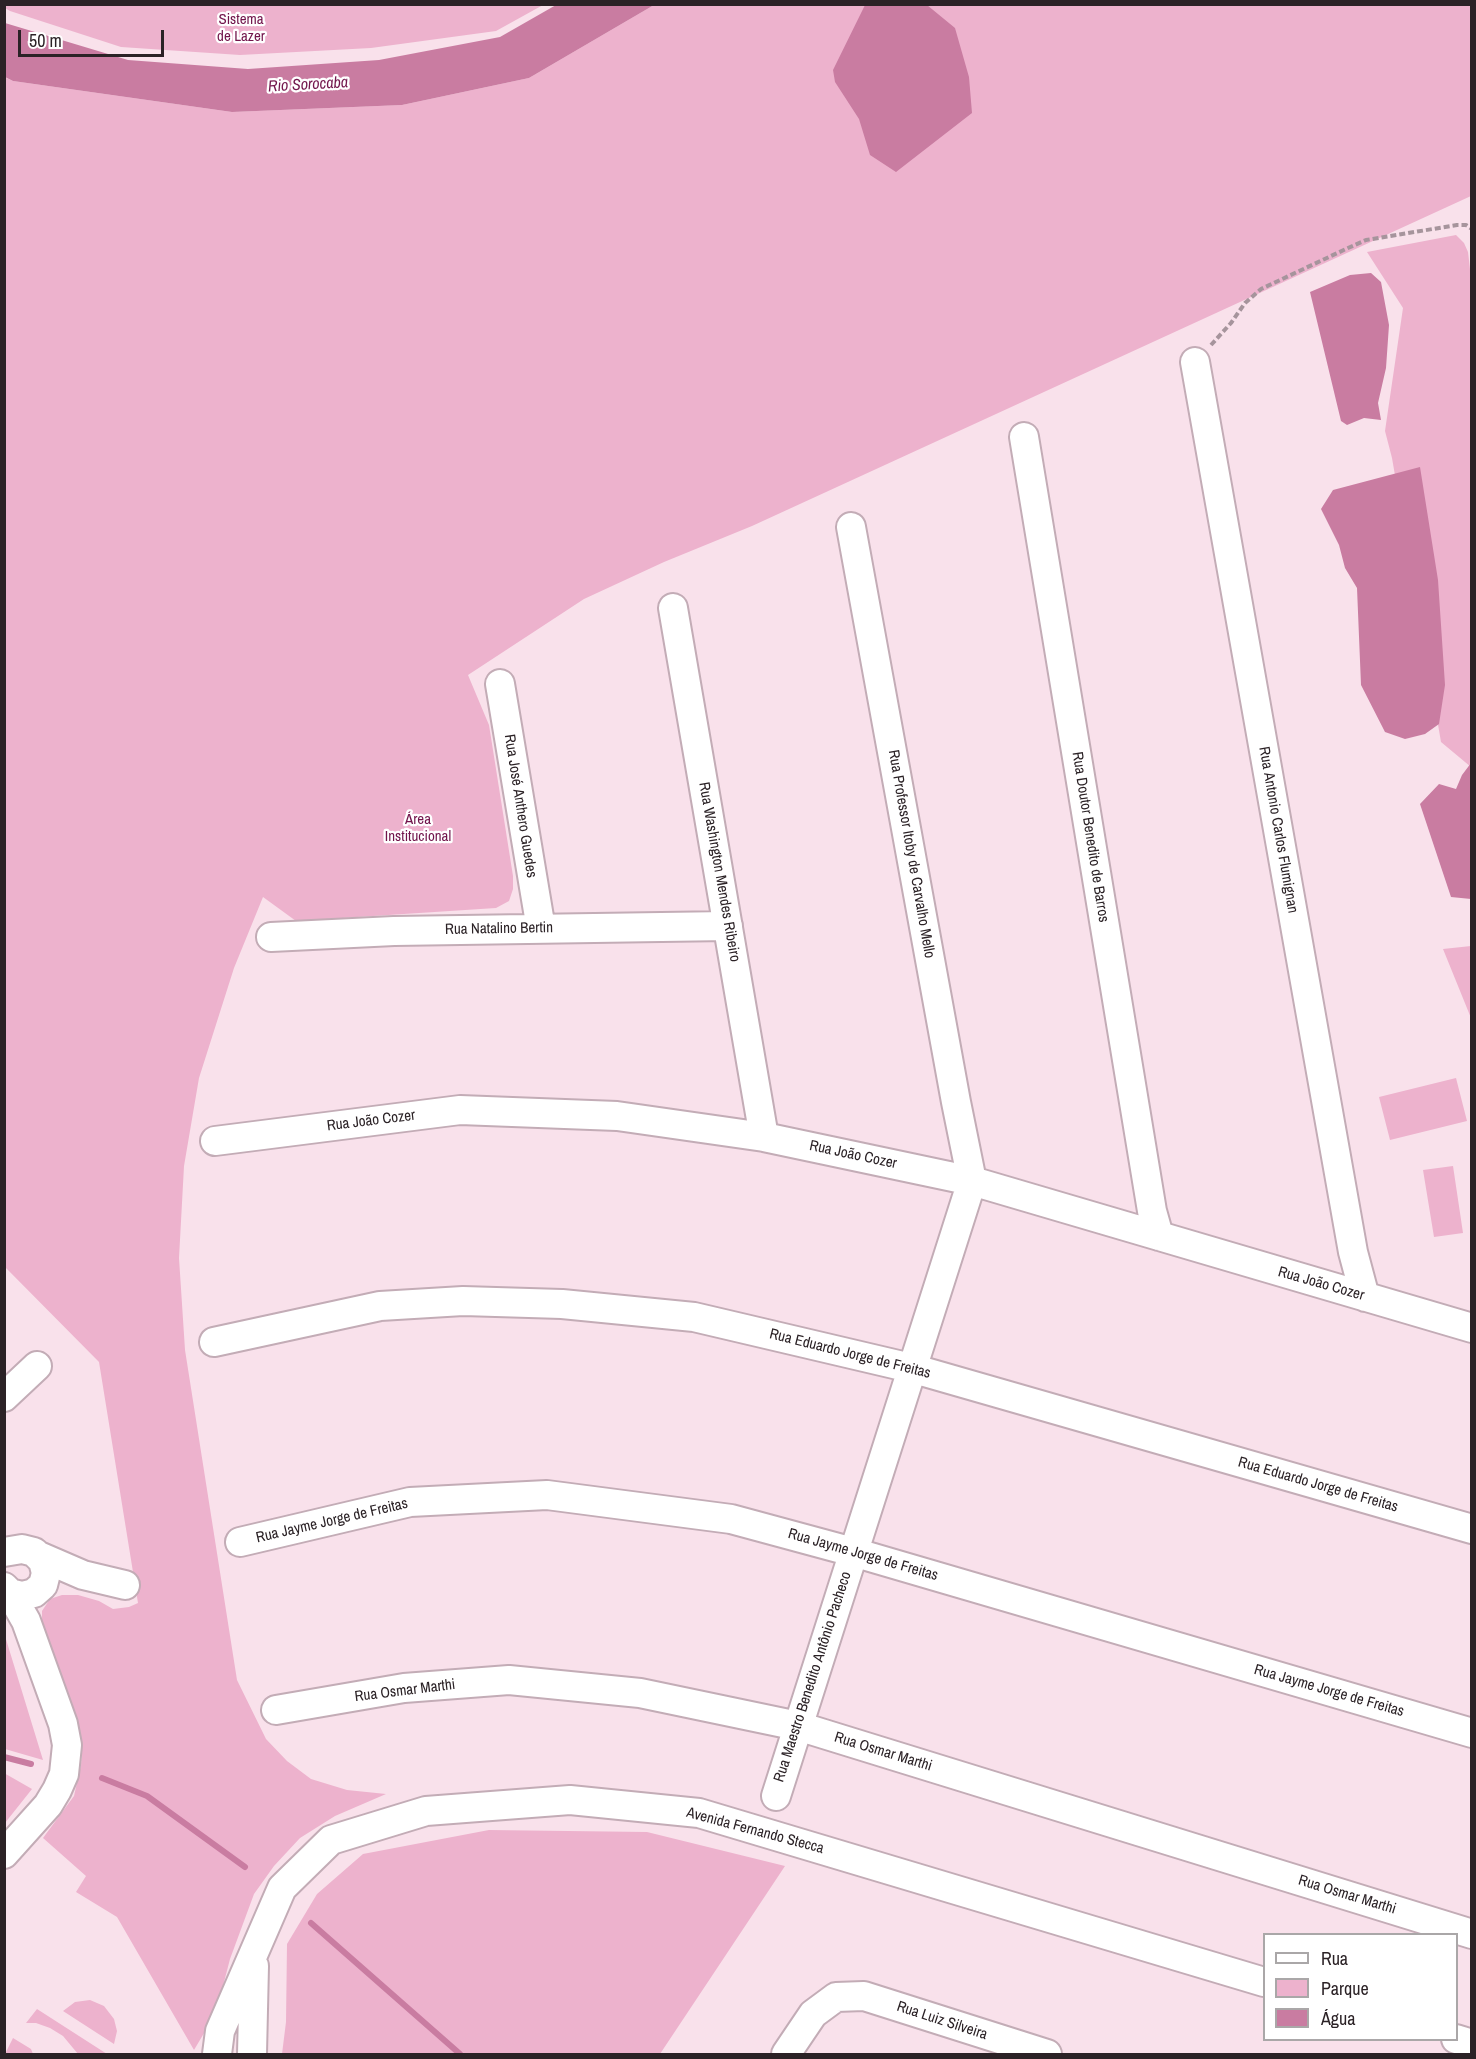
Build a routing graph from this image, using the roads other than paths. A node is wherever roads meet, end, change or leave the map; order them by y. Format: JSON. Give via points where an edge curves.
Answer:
{"nodes":[{"id":1,"x":1195,"y":362,"type":"road end"},
{"id":2,"x":1024,"y":437,"type":"dead end"},
{"id":3,"x":851,"y":527,"type":"dead end"},
{"id":4,"x":673,"y":608,"type":"dead end"},
{"id":5,"x":500,"y":684,"type":"dead end"},
{"id":6,"x":728,"y":926,"type":"junction"},
{"id":7,"x":541,"y":928,"type":"junction"},
{"id":8,"x":271,"y":937,"type":"dead end"},
{"id":9,"x":764,"y":1137,"type":"junction"},
{"id":10,"x":215,"y":1141,"type":"dead end"},
{"id":11,"x":972,"y":1180,"type":"junction"},
{"id":12,"x":1159,"y":1236,"type":"junction"},
{"id":13,"x":1365,"y":1296,"type":"junction"},
{"id":14,"x":1472,"y":1328,"type":"edge"},
{"id":15,"x":214,"y":1342,"type":"dead end"},
{"id":16,"x":37,"y":1366,"type":"dead end"},
{"id":17,"x":912,"y":1368,"type":"junction"},
{"id":18,"x":4,"y":1397,"type":"edge"},
{"id":19,"x":1472,"y":1529,"type":"edge"},
{"id":20,"x":240,"y":1542,"type":"dead end"},
{"id":21,"x":853,"y":1552,"type":"junction"},
{"id":22,"x":6,"y":1554,"type":"edge"},
{"id":23,"x":39,"y":1556,"type":"junction"},
{"id":24,"x":83,"y":1575,"type":"junction"},
{"id":25,"x":125,"y":1585,"type":"dead end"},
{"id":26,"x":23,"y":1590,"type":"edge"},
{"id":27,"x":276,"y":1710,"type":"dead end"},
{"id":28,"x":798,"y":1726,"type":"junction"},
{"id":29,"x":1472,"y":1733,"type":"edge"},
{"id":30,"x":776,"y":1796,"type":"dead end"},
{"id":31,"x":4,"y":1854,"type":"edge"},
{"id":32,"x":1472,"y":1934,"type":"edge"},
{"id":33,"x":255,"y":1949,"type":"junction"},
{"id":34,"x":1263,"y":1982,"type":"edge"},
{"id":35,"x":218,"y":2043,"type":"edge"},
{"id":36,"x":194,"y":2055,"type":"edge"},
{"id":37,"x":252,"y":2055,"type":"edge"},
{"id":38,"x":786,"y":2055,"type":"edge"},
{"id":39,"x":1047,"y":2055,"type":"edge"}],
"edges":[{"from":1,"to":13,"type":"street","name":"Rua Antonio Carlos Flumignan","via":[[1353,1252]]},
{"from":2,"to":12,"type":"street","name":"Rua Doutor Benedito de Barros"},
{"from":3,"to":11,"type":"street","name":"Rua Professor Itoby de Carvalho Mello"},
{"from":4,"to":6,"type":"street","name":"Rua Washington Mendes Ribeiro"},
{"from":5,"to":7,"type":"street","name":"Rua José Anthero Guedes"},
{"from":6,"to":7,"type":"street","name":"Rua Natalino Bertin"},
{"from":6,"to":9,"type":"street","name":"Rua Washington Mendes Ribeiro"},
{"from":7,"to":8,"type":"street","name":"Rua Natalino Bertin"},
{"from":9,"to":10,"type":"street","name":"Rua João Cozer","via":[[617,1116],[460,1110]]},
{"from":9,"to":11,"type":"street","name":"Rua João Cozer"},
{"from":11,"to":12,"type":"street","name":"Rua João Cozer"},
{"from":11,"to":17,"type":"street","name":"Rua Maestro Benedito Antônio Pacheco"},
{"from":12,"to":13,"type":"street","name":"Rua João Cozer"},
{"from":13,"to":14,"type":"street","name":"Rua João Cozer"},
{"from":15,"to":17,"type":"street","name":"Rua Eduardo Jorge de Freitas","via":[[380,1306],[463,1301],[562,1304],[694,1317]]},
{"from":16,"to":18,"type":"street"},
{"from":17,"to":19,"type":"street","name":"Rua Eduardo Jorge de Freitas"},
{"from":17,"to":21,"type":"street","name":"Rua Maestro Benedito Antônio Pacheco"},
{"from":20,"to":21,"type":"street","name":"Rua Jayme Jorge de Freitas","via":[[410,1502],[547,1495],[731,1518]]},
{"from":21,"to":28,"type":"street","name":"Rua Maestro Benedito Antônio Pacheco"},
{"from":21,"to":29,"type":"street","name":"Rua Jayme Jorge de Freitas"},
{"from":22,"to":23,"type":"street","via":[[22,1549]]},
{"from":23,"to":24,"type":"street"},
{"from":23,"to":26,"type":"street","via":[[46,1573]]},
{"from":24,"to":25,"type":"street"},
{"from":24,"to":26,"type":"street"},
{"from":26,"to":31,"type":"street","via":[[26,1621],[63,1724],[66,1761],[61,1782],[48,1805]]},
{"from":27,"to":28,"type":"street","name":"Rua Osmar Marthi","via":[[404,1688],[509,1680],[640,1693]]},
{"from":28,"to":30,"type":"street","name":"Rua Maestro Benedito Antônio Pacheco"},
{"from":28,"to":32,"type":"street","name":"Rua Osmar Marthi"},
{"from":33,"to":34,"type":"street","name":"Avenida Fernando Stecca","via":[[282,1888],[332,1840],[426,1811],[570,1800],[699,1813]]},
{"from":33,"to":35,"type":"street","name":"Avenida Fernando Stecca"},
{"from":33,"to":37,"type":"street"},
{"from":35,"to":36,"type":"street"},
{"from":38,"to":39,"type":"street","name":"Rua Luiz Silveira","via":[[813,2014],[836,1997],[864,1996]]}]}
